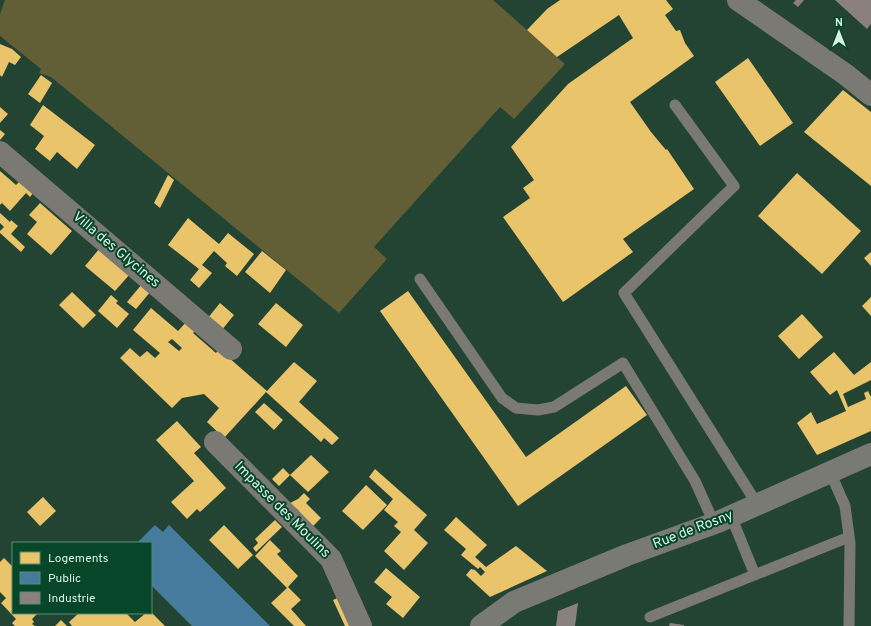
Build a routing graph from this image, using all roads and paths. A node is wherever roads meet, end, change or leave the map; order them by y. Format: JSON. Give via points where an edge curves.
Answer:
{"nodes":[{"id":1,"x":738,"y":0,"type":"edge"},
{"id":2,"x":871,"y":95,"type":"edge"},
{"id":3,"x":675,"y":105,"type":"dead end"},
{"id":4,"x":0,"y":152,"type":"edge"},
{"id":5,"x":420,"y":279,"type":"dead end"},
{"id":6,"x":231,"y":349,"type":"dead end"},
{"id":7,"x":215,"y":442,"type":"dead end"},
{"id":8,"x":871,"y":454,"type":"edge"},
{"id":9,"x":830,"y":472,"type":"junction"},
{"id":10,"x":757,"y":504,"type":"junction"},
{"id":11,"x":723,"y":519,"type":"junction"},
{"id":12,"x":849,"y":537,"type":"junction"},
{"id":13,"x":755,"y":575,"type":"junction"},
{"id":14,"x":514,"y":602,"type":"junction"},
{"id":15,"x":650,"y":617,"type":"dead end"},
{"id":16,"x":361,"y":626,"type":"edge"},
{"id":17,"x":481,"y":626,"type":"edge"},
{"id":18,"x":502,"y":626,"type":"edge"},
{"id":19,"x":849,"y":626,"type":"edge"}],
"edges":[{"from":1,"to":2,"type":"street"},
{"from":3,"to":10,"type":"lane","via":[[734,186],[624,292]]},
{"from":4,"to":6,"type":"street","name":"Villa des Glycines"},
{"from":5,"to":11,"type":"lane","via":[[502,398],[516,408],[538,410],[554,407],[623,363],[695,481]]},
{"from":7,"to":16,"type":"street","name":"Impasse des Moulins","via":[[331,559]]},
{"from":8,"to":9,"type":"main road","name":"Rue de Rosny"},
{"from":9,"to":10,"type":"main road","name":"Rue de Rosny"},
{"from":9,"to":12,"type":"lane","via":[[845,506]]},
{"from":10,"to":11,"type":"main road","name":"Rue de Rosny"},
{"from":11,"to":13,"type":"lane"},
{"from":11,"to":14,"type":"main road","name":"Rue de Rosny"},
{"from":12,"to":13,"type":"lane"},
{"from":12,"to":19,"type":"lane"},
{"from":13,"to":15,"type":"lane"},
{"from":14,"to":17,"type":"main road","name":"Rue de Rosny"},
{"from":14,"to":18,"type":"main road"}]}
